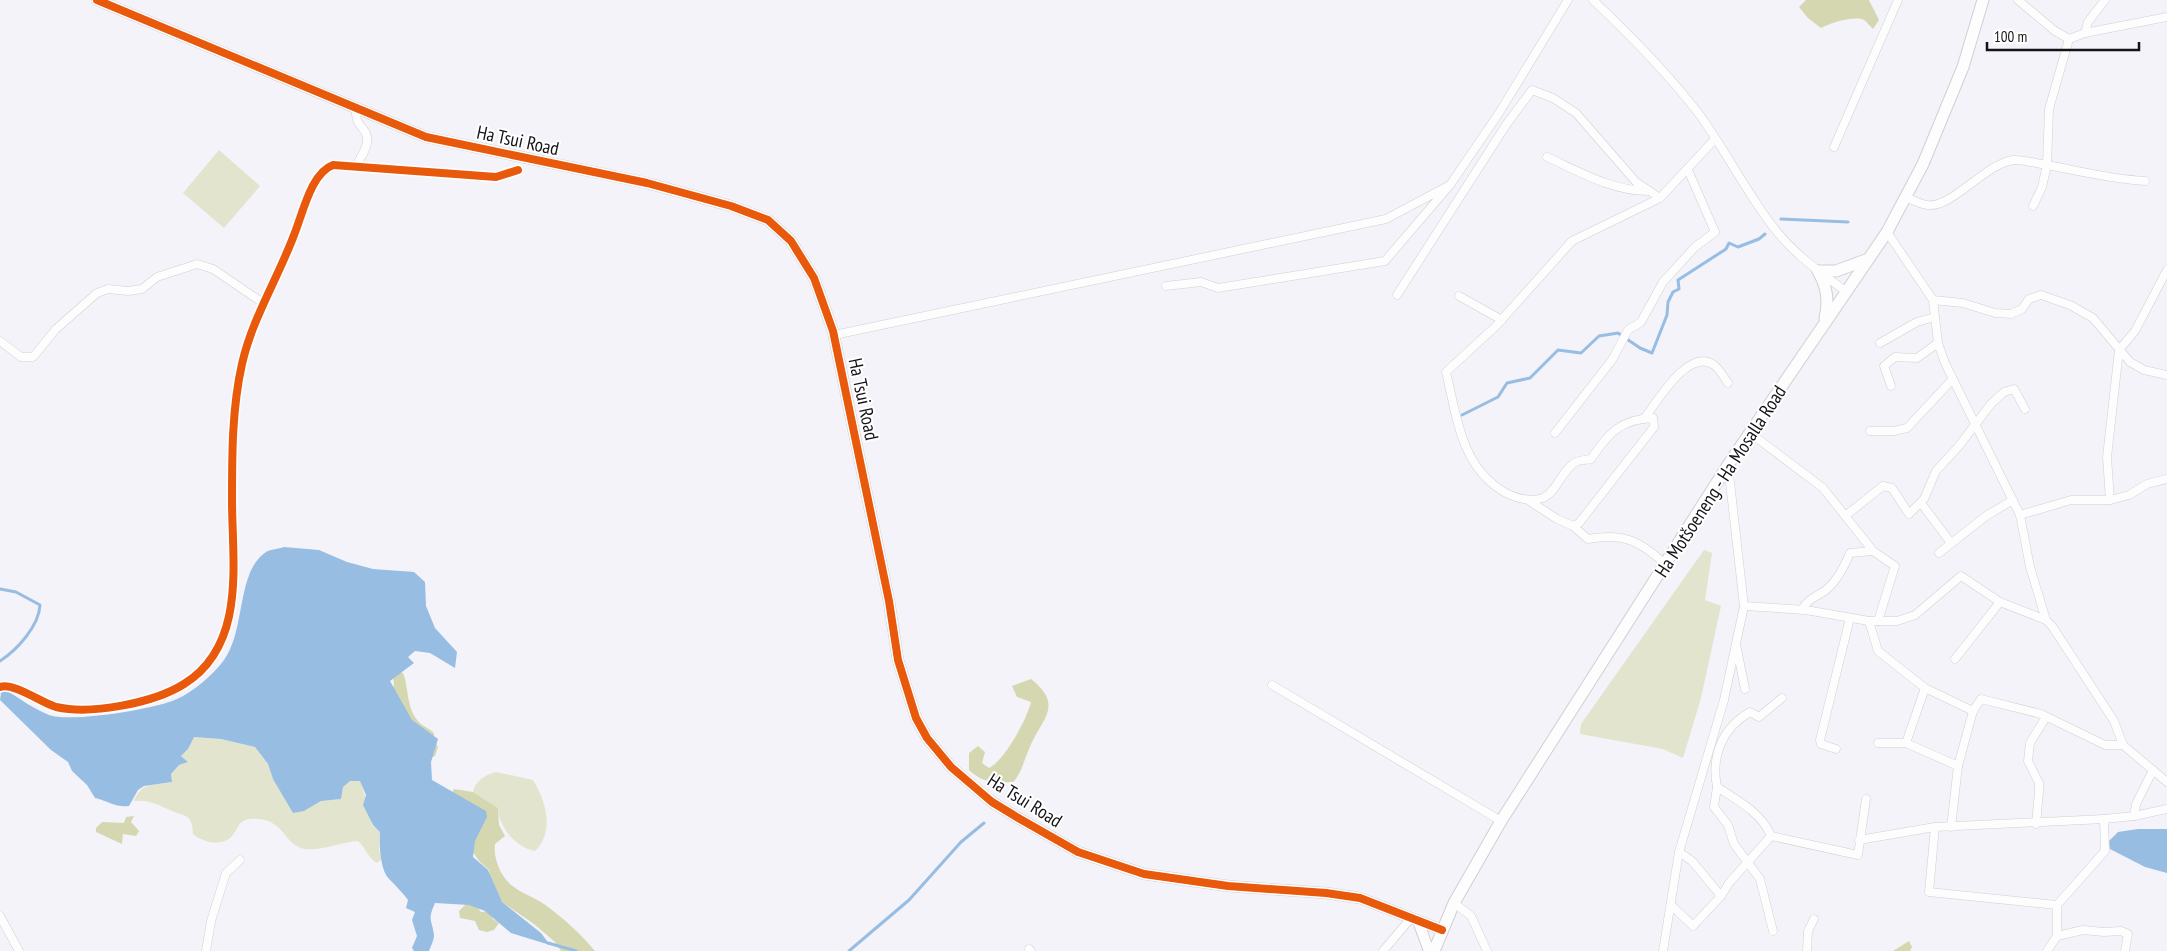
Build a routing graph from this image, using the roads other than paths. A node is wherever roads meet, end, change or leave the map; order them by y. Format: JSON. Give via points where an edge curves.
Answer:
{"nodes":[{"id":1,"x":97,"y":0,"type":"edge"},
{"id":2,"x":1568,"y":0,"type":"edge"},
{"id":3,"x":1593,"y":0,"type":"edge"},
{"id":4,"x":1983,"y":0,"type":"edge"},
{"id":5,"x":2018,"y":0,"type":"edge"},
{"id":6,"x":2105,"y":0,"type":"edge"},
{"id":7,"x":1895,"y":1,"type":"edge"},
{"id":8,"x":2167,"y":17,"type":"edge"},
{"id":9,"x":2084,"y":33,"type":"junction"},
{"id":10,"x":2069,"y":39,"type":"junction"},
{"id":11,"x":356,"y":108,"type":"junction"},
{"id":12,"x":1715,"y":139,"type":"junction"},
{"id":13,"x":1834,"y":147,"type":"dead end"},
{"id":14,"x":1547,"y":157,"type":"dead end"},
{"id":15,"x":2047,"y":165,"type":"junction"},
{"id":16,"x":356,"y":166,"type":"junction"},
{"id":17,"x":518,"y":170,"type":"dead end"},
{"id":18,"x":1688,"y":170,"type":"junction"},
{"id":19,"x":2145,"y":181,"type":"dead end"},
{"id":20,"x":1450,"y":185,"type":"junction"},
{"id":21,"x":1649,"y":191,"type":"junction"},
{"id":22,"x":1906,"y":197,"type":"junction"},
{"id":23,"x":1660,"y":198,"type":"junction"},
{"id":24,"x":2033,"y":206,"type":"dead end"},
{"id":25,"x":1887,"y":232,"type":"junction"},
{"id":26,"x":1867,"y":260,"type":"junction"},
{"id":27,"x":1818,"y":270,"type":"junction"},
{"id":28,"x":2167,"y":270,"type":"edge"},
{"id":29,"x":1166,"y":286,"type":"dead end"},
{"id":30,"x":1845,"y":291,"type":"junction"},
{"id":31,"x":1396,"y":295,"type":"dead end"},
{"id":32,"x":1459,"y":296,"type":"dead end"},
{"id":33,"x":1933,"y":300,"type":"junction"},
{"id":34,"x":262,"y":304,"type":"junction"},
{"id":35,"x":1935,"y":317,"type":"junction"},
{"id":36,"x":1502,"y":320,"type":"junction"},
{"id":37,"x":1824,"y":322,"type":"junction"},
{"id":38,"x":834,"y":335,"type":"junction"},
{"id":39,"x":0,"y":341,"type":"edge"},
{"id":40,"x":1880,"y":343,"type":"dead end"},
{"id":41,"x":1938,"y":343,"type":"junction"},
{"id":42,"x":2119,"y":350,"type":"junction"},
{"id":43,"x":2167,"y":375,"type":"edge"},
{"id":44,"x":1952,"y":380,"type":"junction"},
{"id":45,"x":1728,"y":383,"type":"dead end"},
{"id":46,"x":1891,"y":386,"type":"dead end"},
{"id":47,"x":2025,"y":409,"type":"dead end"},
{"id":48,"x":1644,"y":419,"type":"junction"},
{"id":49,"x":1976,"y":425,"type":"junction"},
{"id":50,"x":1870,"y":431,"type":"dead end"},
{"id":51,"x":1556,"y":433,"type":"dead end"},
{"id":52,"x":1750,"y":433,"type":"junction"},
{"id":53,"x":1728,"y":465,"type":"junction"},
{"id":54,"x":2167,"y":479,"type":"edge"},
{"id":55,"x":1528,"y":500,"type":"junction"},
{"id":56,"x":2013,"y":500,"type":"junction"},
{"id":57,"x":2110,"y":500,"type":"junction"},
{"id":58,"x":1921,"y":503,"type":"junction"},
{"id":59,"x":2020,"y":515,"type":"junction"},
{"id":60,"x":1845,"y":516,"type":"junction"},
{"id":61,"x":1573,"y":526,"type":"junction"},
{"id":62,"x":1951,"y":543,"type":"junction"},
{"id":63,"x":1874,"y":551,"type":"junction"},
{"id":64,"x":1939,"y":553,"type":"dead end"},
{"id":65,"x":1665,"y":564,"type":"junction"},
{"id":66,"x":2000,"y":602,"type":"junction"},
{"id":67,"x":1744,"y":606,"type":"junction"},
{"id":68,"x":1802,"y":610,"type":"junction"},
{"id":69,"x":1850,"y":618,"type":"junction"},
{"id":70,"x":2046,"y":620,"type":"junction"},
{"id":71,"x":1869,"y":621,"type":"junction"},
{"id":72,"x":1878,"y":621,"type":"junction"},
{"id":73,"x":1736,"y":644,"type":"junction"},
{"id":74,"x":1955,"y":659,"type":"dead end"},
{"id":75,"x":1272,"y":685,"type":"dead end"},
{"id":76,"x":0,"y":687,"type":"edge"},
{"id":77,"x":1925,"y":688,"type":"junction"},
{"id":78,"x":1745,"y":689,"type":"dead end"},
{"id":79,"x":1782,"y":698,"type":"dead end"},
{"id":80,"x":1973,"y":711,"type":"junction"},
{"id":81,"x":2046,"y":717,"type":"junction"},
{"id":82,"x":1878,"y":743,"type":"dead end"},
{"id":83,"x":1906,"y":743,"type":"junction"},
{"id":84,"x":2123,"y":745,"type":"junction"},
{"id":85,"x":1836,"y":749,"type":"dead end"},
{"id":86,"x":1958,"y":766,"type":"junction"},
{"id":87,"x":2153,"y":770,"type":"junction"},
{"id":88,"x":2167,"y":782,"type":"edge"},
{"id":89,"x":1717,"y":787,"type":"junction"},
{"id":90,"x":1866,"y":799,"type":"dead end"},
{"id":91,"x":2167,"y":810,"type":"edge"},
{"id":92,"x":2134,"y":816,"type":"junction"},
{"id":93,"x":2104,"y":819,"type":"junction"},
{"id":94,"x":1501,"y":821,"type":"junction"},
{"id":95,"x":2036,"y":824,"type":"junction"},
{"id":96,"x":1935,"y":827,"type":"junction"},
{"id":97,"x":1952,"y":827,"type":"junction"},
{"id":98,"x":1771,"y":836,"type":"junction"},
{"id":99,"x":1859,"y":840,"type":"junction"},
{"id":100,"x":1680,"y":852,"type":"junction"},
{"id":101,"x":240,"y":860,"type":"dead end"},
{"id":102,"x":1747,"y":862,"type":"junction"},
{"id":103,"x":1720,"y":896,"type":"junction"},
{"id":104,"x":1454,"y":902,"type":"junction"},
{"id":105,"x":1671,"y":905,"type":"junction"},
{"id":106,"x":2057,"y":905,"type":"junction"},
{"id":107,"x":0,"y":916,"type":"edge"},
{"id":108,"x":1415,"y":919,"type":"junction"},
{"id":109,"x":1814,"y":919,"type":"dead end"},
{"id":110,"x":1442,"y":930,"type":"junction"},
{"id":111,"x":1773,"y":931,"type":"dead end"},
{"id":112,"x":2057,"y":936,"type":"junction"},
{"id":113,"x":19,"y":951,"type":"edge"},
{"id":114,"x":206,"y":951,"type":"edge"},
{"id":115,"x":1383,"y":951,"type":"edge"},
{"id":116,"x":1428,"y":951,"type":"edge"},
{"id":117,"x":1434,"y":951,"type":"edge"},
{"id":118,"x":1487,"y":951,"type":"edge"},
{"id":119,"x":1662,"y":951,"type":"edge"},
{"id":120,"x":1807,"y":951,"type":"edge"},
{"id":121,"x":2047,"y":951,"type":"edge"},
{"id":122,"x":2125,"y":951,"type":"edge"}],
"edges":[{"from":1,"to":11,"type":"street","name":"Ha Tsui Road"},
{"from":2,"to":20,"type":"street","via":[[1499,113]]},
{"from":3,"to":12,"type":"street","via":[[1644,48],[1700,115]]},
{"from":4,"to":22,"type":"main road","name":"Ha Motšoeneng - Ha Mosalla Road","via":[[1963,67]]},
{"from":5,"to":10,"type":"street"},
{"from":6,"to":9,"type":"street","via":[[2088,22]]},
{"from":7,"to":13,"type":"street"},
{"from":8,"to":9,"type":"street"},
{"from":9,"to":10,"type":"street"},
{"from":10,"to":15,"type":"street","via":[[2049,109]]},
{"from":11,"to":16,"type":"street","via":[[356,120],[367,136],[366,148]]},
{"from":11,"to":38,"type":"street","name":"Ha Tsui Road","via":[[426,137],[647,183],[768,220],[791,241],[814,278]]},
{"from":12,"to":18,"type":"street"},
{"from":12,"to":27,"type":"street","via":[[1775,230]]},
{"from":14,"to":21,"type":"street","via":[[1614,186],[1631,191]]},
{"from":15,"to":19,"type":"street","via":[[2113,179]]},
{"from":15,"to":22,"type":"street","via":[[2014,160],[1987,170],[1941,203],[1928,206]]},
{"from":15,"to":24,"type":"street"},
{"from":16,"to":17,"type":"street","via":[[496,177]]},
{"from":16,"to":34,"type":"street","via":[[333,164],[324,168],[284,262]]},
{"from":18,"to":23,"type":"street"},
{"from":18,"to":51,"type":"street","via":[[1715,232],[1695,247],[1662,282],[1641,322],[1628,330],[1612,360]]},
{"from":20,"to":29,"type":"street","via":[[1385,261],[1218,288],[1201,282]]},
{"from":20,"to":38,"type":"street","via":[[1386,219]]},
{"from":21,"to":23,"type":"street"},
{"from":21,"to":31,"type":"street","via":[[1636,182],[1576,112],[1532,90]]},
{"from":22,"to":25,"type":"main road","name":"Ha Motšoeneng - Ha Mosalla Road"},
{"from":23,"to":36,"type":"street","via":[[1572,241]]},
{"from":25,"to":26,"type":"main road","name":"Ha Motšoeneng - Ha Mosalla Road"},
{"from":25,"to":33,"type":"street"},
{"from":26,"to":27,"type":"main road","via":[[1836,271]]},
{"from":26,"to":30,"type":"main road","name":"Ha Motšoeneng - Ha Mosalla Road"},
{"from":27,"to":30,"type":"street"},
{"from":27,"to":37,"type":"main road","via":[[1827,296]]},
{"from":28,"to":42,"type":"street","via":[[2136,331]]},
{"from":30,"to":37,"type":"main road","name":"Ha Motšoeneng - Ha Mosalla Road"},
{"from":32,"to":36,"type":"street"},
{"from":33,"to":35,"type":"street"},
{"from":33,"to":42,"type":"street","via":[[2011,314],[2040,295],[2070,305],[2093,318]]},
{"from":34,"to":39,"type":"street","via":[[213,269],[197,264],[157,278],[142,289],[108,289],[97,293],[56,330],[33,357],[21,357]]},
{"from":34,"to":76,"type":"street","via":[[242,363],[235,405],[234,588],[219,648],[185,683],[165,694],[140,701],[68,709],[10,687]]},
{"from":35,"to":40,"type":"street","via":[[1917,322]]},
{"from":35,"to":41,"type":"street"},
{"from":36,"to":55,"type":"street","via":[[1446,372],[1461,437],[1480,472],[1502,491]]},
{"from":37,"to":52,"type":"main road","name":"Ha Motšoeneng - Ha Mosalla Road"},
{"from":38,"to":108,"type":"street","name":"Ha Tsui Road","via":[[889,601],[898,660],[916,718],[927,738],[951,766],[992,802],[1078,852],[1144,874],[1253,889],[1360,898]]},
{"from":41,"to":44,"type":"street"},
{"from":41,"to":46,"type":"street","via":[[1917,358],[1895,357],[1884,366]]},
{"from":42,"to":43,"type":"street","via":[[2144,370]]},
{"from":42,"to":57,"type":"street","via":[[2107,457]]},
{"from":44,"to":49,"type":"street"},
{"from":44,"to":50,"type":"street","via":[[1907,428]]},
{"from":45,"to":48,"type":"street","via":[[1714,365],[1704,360],[1692,362]]},
{"from":47,"to":49,"type":"street","via":[[2014,389],[2004,392]]},
{"from":48,"to":55,"type":"street","via":[[1612,431],[1591,459],[1576,462],[1545,497]]},
{"from":48,"to":61,"type":"street","via":[[1653,418],[1654,427],[1579,523]]},
{"from":49,"to":56,"type":"street"},
{"from":49,"to":58,"type":"street","via":[[1936,471]]},
{"from":52,"to":53,"type":"main road","name":"Ha Motšoeneng - Ha Mosalla Road"},
{"from":52,"to":60,"type":"street","via":[[1823,488]]},
{"from":53,"to":65,"type":"main road","name":"Ha Motšoeneng - Ha Mosalla Road"},
{"from":53,"to":67,"type":"street"},
{"from":54,"to":57,"type":"street","via":[[2146,484],[2129,495]]},
{"from":55,"to":61,"type":"street"},
{"from":56,"to":59,"type":"street"},
{"from":56,"to":62,"type":"street"},
{"from":57,"to":59,"type":"street","via":[[2071,500]]},
{"from":58,"to":60,"type":"street","via":[[1909,514],[1892,488],[1883,486]]},
{"from":58,"to":62,"type":"street"},
{"from":59,"to":70,"type":"street","via":[[2030,568]]},
{"from":60,"to":63,"type":"street"},
{"from":61,"to":65,"type":"street","via":[[1588,539],[1623,537],[1651,551]]},
{"from":62,"to":64,"type":"street"},
{"from":63,"to":68,"type":"street","via":[[1850,553],[1845,566],[1826,590],[1809,599]]},
{"from":63,"to":72,"type":"street","via":[[1895,566]]},
{"from":65,"to":94,"type":"main road","name":"Ha Motšoeneng - Ha Mosalla Road"},
{"from":66,"to":70,"type":"street"},
{"from":66,"to":72,"type":"street","via":[[1961,576],[1915,615],[1898,621]]},
{"from":66,"to":74,"type":"street"},
{"from":67,"to":68,"type":"street"},
{"from":67,"to":73,"type":"street"},
{"from":68,"to":69,"type":"street"},
{"from":69,"to":71,"type":"street"},
{"from":69,"to":85,"type":"street","via":[[1820,740],[1821,744]]},
{"from":70,"to":84,"type":"street","via":[[2114,721]]},
{"from":71,"to":72,"type":"street"},
{"from":71,"to":77,"type":"street","via":[[1878,651]]},
{"from":73,"to":78,"type":"street"},
{"from":73,"to":100,"type":"street","via":[[1724,700]]},
{"from":75,"to":94,"type":"street"},
{"from":77,"to":80,"type":"street"},
{"from":77,"to":83,"type":"street"},
{"from":79,"to":89,"type":"street","via":[[1759,717],[1750,712],[1736,720],[1724,733],[1714,770]]},
{"from":80,"to":81,"type":"street","via":[[1981,699]]},
{"from":80,"to":86,"type":"street"},
{"from":81,"to":84,"type":"street","via":[[2105,745]]},
{"from":81,"to":95,"type":"street","via":[[2030,744],[2028,761],[2039,783]]},
{"from":82,"to":83,"type":"street"},
{"from":83,"to":86,"type":"street"},
{"from":84,"to":87,"type":"street"},
{"from":86,"to":97,"type":"street"},
{"from":87,"to":88,"type":"street"},
{"from":87,"to":92,"type":"street","via":[[2136,804]]},
{"from":89,"to":98,"type":"street","via":[[1754,812],[1767,825]]},
{"from":89,"to":102,"type":"street","via":[[1714,807],[1728,825],[1734,844]]},
{"from":90,"to":99,"type":"street"},
{"from":91,"to":92,"type":"street"},
{"from":92,"to":93,"type":"street"},
{"from":93,"to":95,"type":"street"},
{"from":93,"to":106,"type":"street","via":[[2105,851]]},
{"from":94,"to":104,"type":"main road","name":"Ha Motšoeneng - Ha Mosalla Road"},
{"from":95,"to":97,"type":"street"},
{"from":96,"to":97,"type":"street"},
{"from":96,"to":99,"type":"street"},
{"from":96,"to":106,"type":"street","via":[[1929,892]]},
{"from":98,"to":99,"type":"street","via":[[1858,855]]},
{"from":98,"to":102,"type":"street"},
{"from":100,"to":103,"type":"street","via":[[1692,861]]},
{"from":100,"to":105,"type":"street"},
{"from":101,"to":114,"type":"street","via":[[226,873],[211,921]]},
{"from":102,"to":103,"type":"street"},
{"from":102,"to":111,"type":"street","via":[[1760,879]]},
{"from":103,"to":105,"type":"street","via":[[1693,926]]},
{"from":104,"to":110,"type":"main road","name":"Ha Motšoeneng - Ha Mosalla Road"},
{"from":104,"to":118,"type":"street","via":[[1471,916]]},
{"from":105,"to":119,"type":"street"},
{"from":106,"to":112,"type":"street"},
{"from":107,"to":113,"type":"street"},
{"from":108,"to":110,"type":"street","name":"Ha Tsui Road"},
{"from":108,"to":115,"type":"street"},
{"from":108,"to":116,"type":"street"},
{"from":109,"to":120,"type":"street","via":[[1808,931]]},
{"from":110,"to":117,"type":"main road","name":"Ha Motšoeneng - Ha Mosalla Road"},
{"from":112,"to":121,"type":"street"},
{"from":112,"to":122,"type":"street","via":[[2083,930],[2121,931],[2128,934]]}]}
